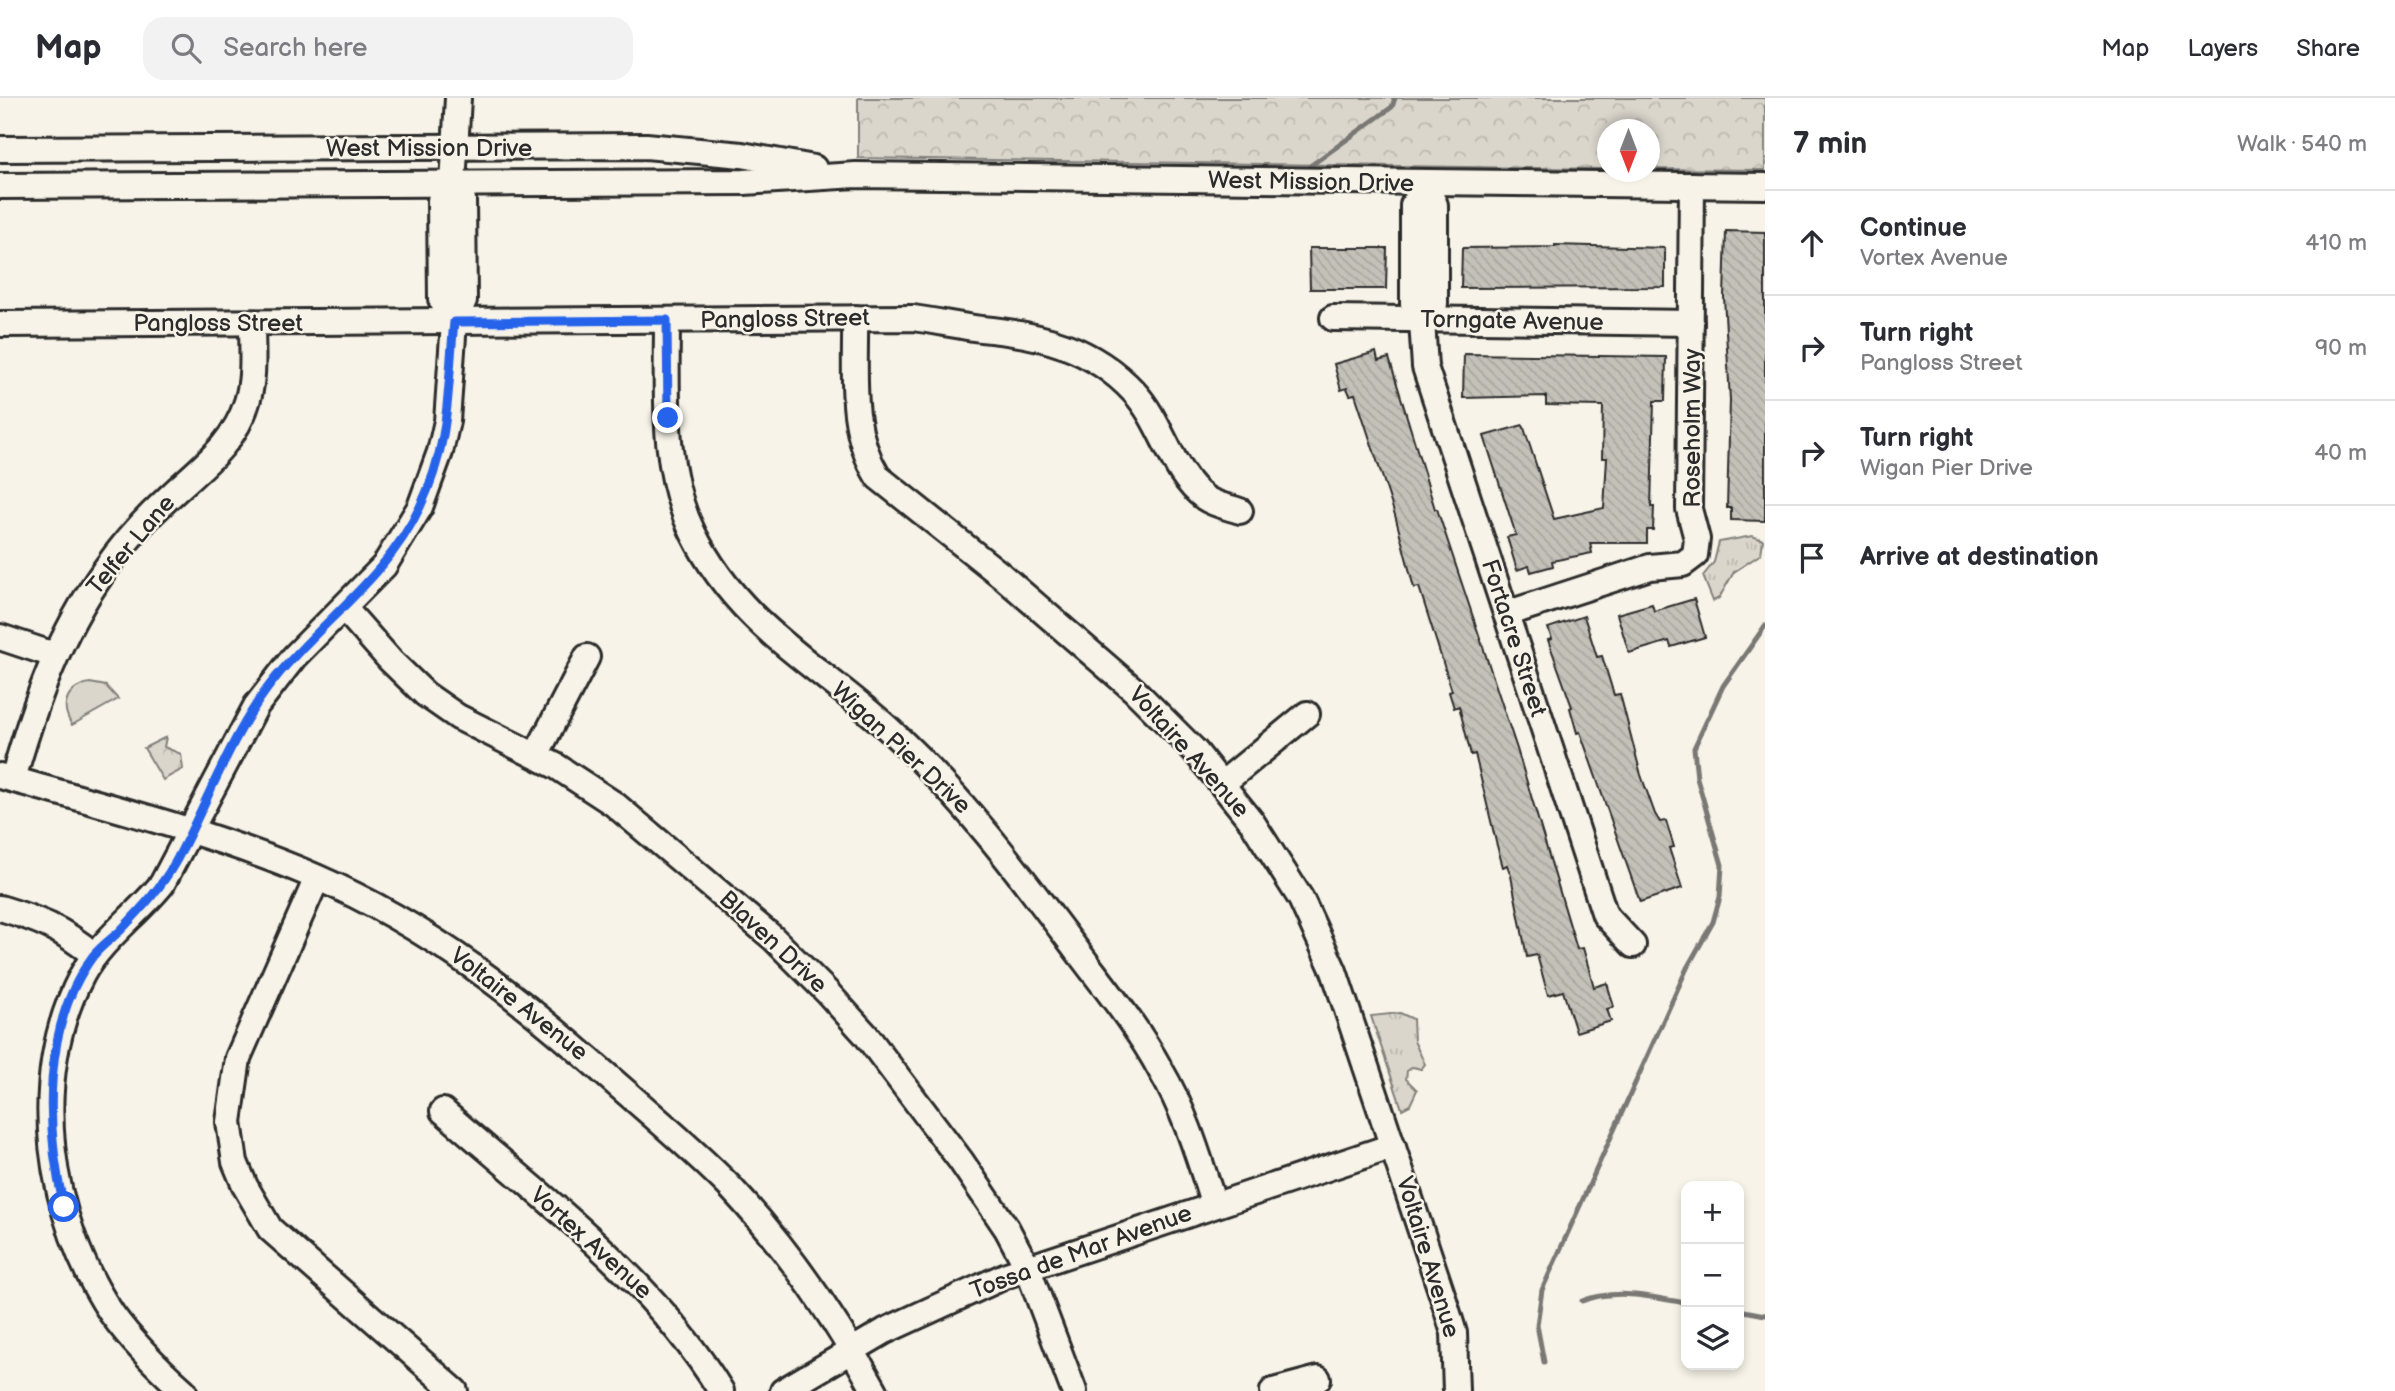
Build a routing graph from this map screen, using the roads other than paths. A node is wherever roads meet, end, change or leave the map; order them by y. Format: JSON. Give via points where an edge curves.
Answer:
{"nodes":[{"id":1,"x":458,"y":98,"type":"edge"},
{"id":2,"x":0,"y":149,"type":"edge"},
{"id":3,"x":455,"y":166,"type":"junction"},
{"id":4,"x":856,"y":175,"type":"junction"},
{"id":5,"x":1425,"y":184,"type":"junction"},
{"id":6,"x":1692,"y":185,"type":"junction"},
{"id":7,"x":0,"y":186,"type":"edge"},
{"id":8,"x":1765,"y":186,"type":"edge"},
{"id":9,"x":855,"y":318,"type":"junction"},
{"id":10,"x":1333,"y":318,"type":"dead end"},
{"id":11,"x":667,"y":320,"type":"junction"},
{"id":12,"x":1422,"y":321,"type":"junction"},
{"id":13,"x":454,"y":322,"type":"junction"},
{"id":14,"x":252,"y":323,"type":"junction"},
{"id":15,"x":1691,"y":323,"type":"junction"},
{"id":16,"x":0,"y":324,"type":"edge"},
{"id":17,"x":1240,"y":510,"type":"dead end"},
{"id":18,"x":344,"y":608,"type":"junction"},
{"id":19,"x":1506,"y":614,"type":"junction"},
{"id":20,"x":0,"y":637,"type":"edge"},
{"id":21,"x":54,"y":655,"type":"junction"},
{"id":22,"x":587,"y":657,"type":"dead end"},
{"id":23,"x":1307,"y":714,"type":"dead end"},
{"id":24,"x":536,"y":755,"type":"junction"},
{"id":25,"x":6,"y":777,"type":"edge"},
{"id":26,"x":1223,"y":782,"type":"junction"},
{"id":27,"x":192,"y":830,"type":"junction"},
{"id":28,"x":317,"y":878,"type":"junction"},
{"id":29,"x":0,"y":908,"type":"edge"},
{"id":30,"x":1633,"y":944,"type":"dead end"},
{"id":31,"x":94,"y":955,"type":"junction"},
{"id":32,"x":443,"y":1111,"type":"dead end"},
{"id":33,"x":1393,"y":1146,"type":"junction"},
{"id":34,"x":1214,"y":1205,"type":"junction"},
{"id":35,"x":1027,"y":1267,"type":"junction"},
{"id":36,"x":852,"y":1350,"type":"junction"},
{"id":37,"x":1318,"y":1379,"type":"dead end"},
{"id":38,"x":184,"y":1391,"type":"edge"},
{"id":39,"x":455,"y":1391,"type":"edge"},
{"id":40,"x":721,"y":1391,"type":"edge"},
{"id":41,"x":783,"y":1391,"type":"edge"},
{"id":42,"x":875,"y":1391,"type":"edge"},
{"id":43,"x":1074,"y":1391,"type":"edge"},
{"id":44,"x":1273,"y":1391,"type":"edge"},
{"id":45,"x":1456,"y":1391,"type":"edge"}],
"edges":[{"from":1,"to":3,"type":"street"},
{"from":2,"to":3,"type":"street","name":"West Mission Drive"},
{"from":3,"to":4,"type":"street","name":"West Mission Drive","via":[[744,182]]},
{"from":3,"to":4,"type":"street","name":"West Mission Drive","via":[[646,146],[741,155]]},
{"from":3,"to":7,"type":"street","name":"West Mission Drive"},
{"from":3,"to":13,"type":"street","via":[[463,199],[464,300]]},
{"from":4,"to":5,"type":"street","name":"West Mission Drive"},
{"from":5,"to":6,"type":"street","name":"West Mission Drive"},
{"from":5,"to":12,"type":"street","name":"Fortacre Street","via":[[1413,205],[1413,304]]},
{"from":6,"to":8,"type":"street","name":"West Mission Drive"},
{"from":6,"to":15,"type":"street","name":"Roseholm Way"},
{"from":9,"to":11,"type":"street","name":"Pangloss Street"},
{"from":9,"to":17,"type":"street","name":"Pangloss Street","via":[[913,318],[1007,330],[1036,335],[1087,355],[1134,392],[1183,473],[1205,498]]},
{"from":9,"to":26,"type":"street","name":"Voltaire Avenue","via":[[857,424],[861,444],[878,477],[1070,633],[1151,706]]},
{"from":10,"to":12,"type":"street","name":"Torngate Avenue"},
{"from":11,"to":13,"type":"street","name":"Pangloss Street"},
{"from":11,"to":34,"type":"street","name":"Wigan Pier Drive","via":[[672,466],[692,531],[713,569],[756,622],[917,755],[1015,866],[1161,1069],[1186,1123]]},
{"from":12,"to":15,"type":"street","name":"Torngate Avenue"},
{"from":12,"to":19,"type":"street","name":"Fortacre Street","via":[[1425,367]]},
{"from":13,"to":14,"type":"street","name":"Pangloss Street"},
{"from":13,"to":18,"type":"street","via":[[447,421],[431,481],[391,556]]},
{"from":14,"to":16,"type":"street","name":"Pangloss Street"},
{"from":14,"to":21,"type":"street","name":"Telfer Lane","via":[[251,383],[234,433],[118,552]]},
{"from":15,"to":19,"type":"street","name":"Roseholm Way","via":[[1689,509],[1697,539],[1695,555],[1683,564],[1650,567]]},
{"from":18,"to":24,"type":"street","name":"Blaven Drive","via":[[425,694],[458,717]]},
{"from":18,"to":27,"type":"street","via":[[294,657],[256,706]]},
{"from":19,"to":30,"type":"street","name":"Fortacre Street","via":[[1605,915]]},
{"from":20,"to":21,"type":"street"},
{"from":21,"to":25,"type":"street","name":"Telfer Lane"},
{"from":22,"to":24,"type":"street"},
{"from":23,"to":26,"type":"street"},
{"from":24,"to":35,"type":"street","name":"Blaven Drive","via":[[639,824],[801,965],[866,1035],[961,1161]]},
{"from":25,"to":27,"type":"street","name":"Voltaire Avenue"},
{"from":26,"to":33,"type":"street","name":"Voltaire Avenue","via":[[1279,862],[1319,935],[1351,1015]]},
{"from":27,"to":28,"type":"street","name":"Voltaire Avenue"},
{"from":27,"to":31,"type":"street","via":[[162,884]]},
{"from":28,"to":36,"type":"street","name":"Voltaire Avenue","via":[[382,909],[471,963],[649,1112],[753,1213]]},
{"from":28,"to":39,"type":"street","via":[[238,1058],[229,1122],[235,1162],[270,1229]]},
{"from":29,"to":31,"type":"street","via":[[45,921]]},
{"from":31,"to":38,"type":"street","via":[[73,993],[55,1064],[51,1122],[58,1181],[72,1234],[97,1289],[139,1348]]},
{"from":32,"to":40,"type":"street","name":"Vortex Avenue","via":[[635,1279],[674,1322]]},
{"from":33,"to":34,"type":"street","name":"Tossa de Mar Avenue"},
{"from":33,"to":45,"type":"street","name":"Voltaire Avenue","via":[[1454,1333]]},
{"from":34,"to":35,"type":"street","name":"Tossa de Mar Avenue"},
{"from":35,"to":36,"type":"street","name":"Tossa de Mar Avenue","via":[[937,1305]]},
{"from":35,"to":43,"type":"street","name":"Blaven Drive"},
{"from":36,"to":41,"type":"street","name":"Tossa de Mar Avenue"},
{"from":36,"to":42,"type":"street","name":"Voltaire Avenue"},
{"from":37,"to":44,"type":"street"}]}
